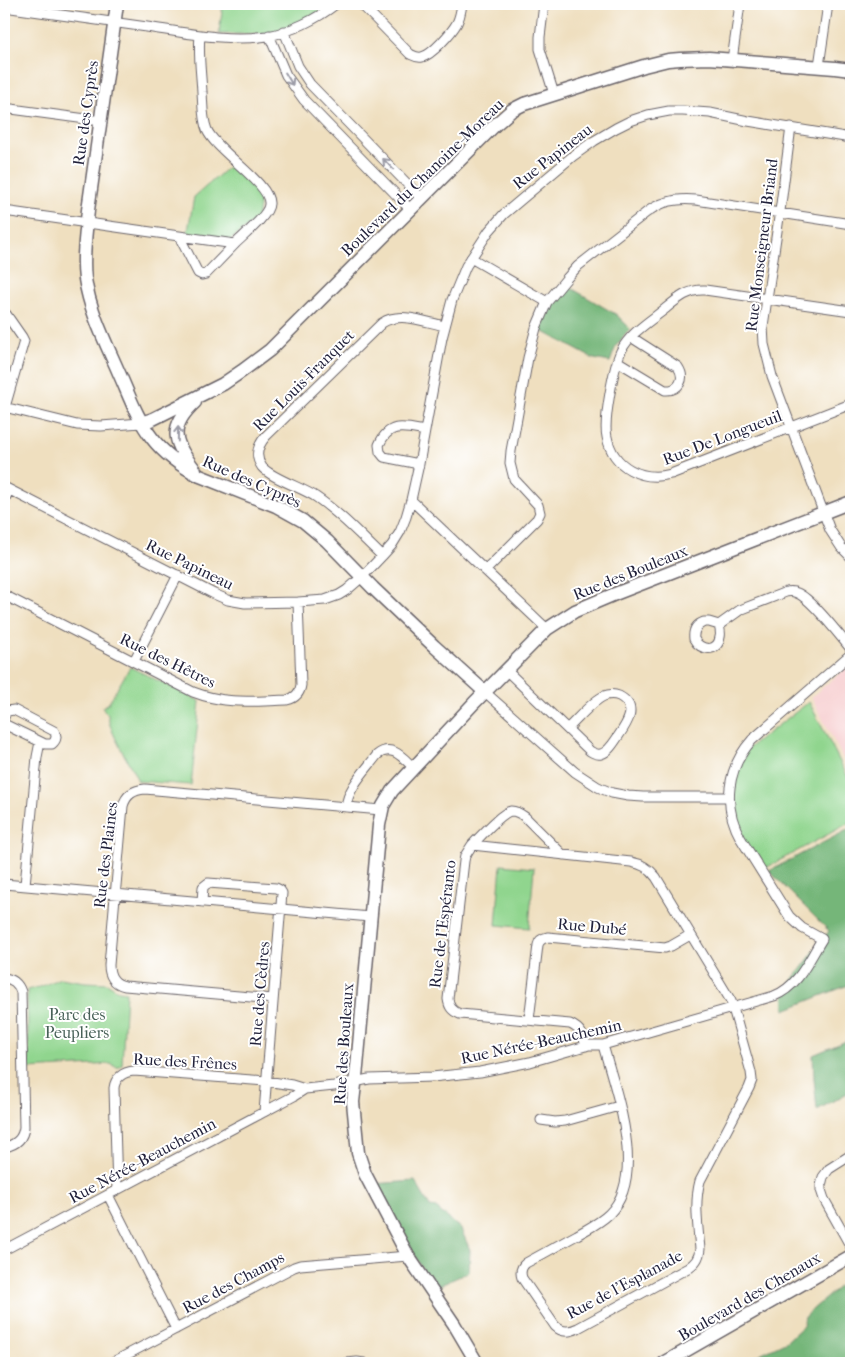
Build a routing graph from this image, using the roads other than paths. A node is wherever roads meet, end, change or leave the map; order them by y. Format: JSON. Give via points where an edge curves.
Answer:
{"nodes":[{"id":1,"x":117,"y":4,"type":"edge"},
{"id":2,"x":336,"y":4,"type":"edge"},
{"id":3,"x":361,"y":4,"type":"edge"},
{"id":4,"x":462,"y":4,"type":"edge"},
{"id":5,"x":544,"y":4,"type":"edge"},
{"id":6,"x":740,"y":4,"type":"edge"},
{"id":7,"x":828,"y":4,"type":"edge"},
{"id":8,"x":4,"y":7,"type":"edge"},
{"id":9,"x":114,"y":23,"type":"junction"},
{"id":10,"x":284,"y":31,"type":"junction"},
{"id":11,"x":200,"y":35,"type":"junction"},
{"id":12,"x":269,"y":35,"type":"junction"},
{"id":13,"x":732,"y":60,"type":"junction"},
{"id":14,"x":819,"y":66,"type":"junction"},
{"id":15,"x":851,"y":70,"type":"edge"},
{"id":16,"x":554,"y":94,"type":"junction"},
{"id":17,"x":4,"y":108,"type":"edge"},
{"id":18,"x":101,"y":121,"type":"junction"},
{"id":19,"x":791,"y":128,"type":"junction"},
{"id":20,"x":357,"y":133,"type":"junction"},
{"id":21,"x":851,"y":138,"type":"edge"},
{"id":22,"x":346,"y":144,"type":"junction"},
{"id":23,"x":422,"y":199,"type":"junction"},
{"id":24,"x":411,"y":210,"type":"junction"},
{"id":25,"x":4,"y":212,"type":"edge"},
{"id":26,"x":780,"y":213,"type":"junction"},
{"id":27,"x":87,"y":223,"type":"junction"},
{"id":28,"x":851,"y":224,"type":"edge"},
{"id":29,"x":179,"y":236,"type":"junction"},
{"id":30,"x":235,"y":244,"type":"junction"},
{"id":31,"x":471,"y":258,"type":"junction"},
{"id":32,"x":766,"y":299,"type":"junction"},
{"id":33,"x":547,"y":302,"type":"junction"},
{"id":34,"x":851,"y":311,"type":"edge"},
{"id":35,"x":6,"y":314,"type":"dead end"},
{"id":36,"x":445,"y":326,"type":"junction"},
{"id":37,"x":631,"y":337,"type":"junction"},
{"id":38,"x":617,"y":361,"type":"junction"},
{"id":39,"x":204,"y":394,"type":"junction"},
{"id":40,"x":851,"y":404,"type":"edge"},
{"id":41,"x":4,"y":407,"type":"edge"},
{"id":42,"x":141,"y":423,"type":"junction"},
{"id":43,"x":791,"y":427,"type":"junction"},
{"id":44,"x":425,"y":431,"type":"junction"},
{"id":45,"x":420,"y":464,"type":"junction"},
{"id":46,"x":200,"y":476,"type":"junction"},
{"id":47,"x":7,"y":489,"type":"edge"},
{"id":48,"x":411,"y":500,"type":"junction"},
{"id":49,"x":4,"y":501,"type":"edge"},
{"id":50,"x":851,"y":502,"type":"edge"},
{"id":51,"x":824,"y":513,"type":"junction"},
{"id":52,"x":382,"y":556,"type":"junction"},
{"id":53,"x":851,"y":557,"type":"edge"},
{"id":54,"x":486,"y":570,"type":"junction"},
{"id":55,"x":178,"y":575,"type":"junction"},
{"id":56,"x":362,"y":577,"type":"junction"},
{"id":57,"x":4,"y":595,"type":"edge"},
{"id":58,"x":298,"y":602,"type":"junction"},
{"id":59,"x":719,"y":625,"type":"dead end"},
{"id":60,"x":548,"y":629,"type":"junction"},
{"id":61,"x":851,"y":650,"type":"edge"},
{"id":62,"x":851,"y":654,"type":"edge"},
{"id":63,"x":134,"y":661,"type":"junction"},
{"id":64,"x":506,"y":670,"type":"junction"},
{"id":65,"x":485,"y":692,"type":"junction"},
{"id":66,"x":4,"y":717,"type":"edge"},
{"id":67,"x":4,"y":724,"type":"edge"},
{"id":68,"x":567,"y":730,"type":"junction"},
{"id":69,"x":40,"y":742,"type":"junction"},
{"id":70,"x":414,"y":768,"type":"junction"},
{"id":71,"x":729,"y":797,"type":"junction"},
{"id":72,"x":346,"y":807,"type":"junction"},
{"id":73,"x":381,"y":810,"type":"junction"},
{"id":74,"x":472,"y":845,"type":"junction"},
{"id":75,"x":563,"y":855,"type":"junction"},
{"id":76,"x":4,"y":884,"type":"edge"},
{"id":77,"x":25,"y":885,"type":"junction"},
{"id":78,"x":115,"y":894,"type":"junction"},
{"id":79,"x":202,"y":902,"type":"junction"},
{"id":80,"x":281,"y":908,"type":"junction"},
{"id":81,"x":370,"y":917,"type":"junction"},
{"id":82,"x":690,"y":935,"type":"junction"},
{"id":83,"x":4,"y":978,"type":"edge"},
{"id":84,"x":273,"y":999,"type":"junction"},
{"id":85,"x":734,"y":1007,"type":"junction"},
{"id":86,"x":529,"y":1020,"type":"junction"},
{"id":87,"x":603,"y":1045,"type":"junction"},
{"id":88,"x":586,"y":1046,"type":"junction"},
{"id":89,"x":266,"y":1081,"type":"junction"},
{"id":90,"x":355,"y":1082,"type":"junction"},
{"id":91,"x":305,"y":1089,"type":"junction"},
{"id":92,"x":619,"y":1106,"type":"junction"},
{"id":93,"x":264,"y":1112,"type":"junction"},
{"id":94,"x":541,"y":1120,"type":"dead end"},
{"id":95,"x":4,"y":1147,"type":"edge"},
{"id":96,"x":851,"y":1155,"type":"edge"},
{"id":97,"x":117,"y":1190,"type":"junction"},
{"id":98,"x":108,"y":1195,"type":"junction"},
{"id":99,"x":851,"y":1247,"type":"edge"},
{"id":100,"x":4,"y":1250,"type":"edge"},
{"id":101,"x":408,"y":1256,"type":"junction"},
{"id":102,"x":851,"y":1256,"type":"edge"},
{"id":103,"x":176,"y":1329,"type":"junction"},
{"id":104,"x":111,"y":1363,"type":"edge"},
{"id":105,"x":347,"y":1363,"type":"edge"},
{"id":106,"x":364,"y":1363,"type":"edge"},
{"id":107,"x":477,"y":1363,"type":"edge"},
{"id":108,"x":664,"y":1363,"type":"edge"}],
"edges":[{"from":1,"to":9,"type":"street","name":"Rue des Cyprès"},
{"from":2,"to":10,"type":"street"},
{"from":3,"to":4,"type":"street","via":[[410,54],[421,57],[430,53],[454,29]]},
{"from":5,"to":16,"type":"street","via":[[540,49]]},
{"from":6,"to":13,"type":"street"},
{"from":7,"to":14,"type":"street"},
{"from":8,"to":9,"type":"street"},
{"from":9,"to":11,"type":"street"},
{"from":9,"to":18,"type":"street","name":"Rue des Cyprès"},
{"from":10,"to":12,"type":"street"},
{"from":10,"to":20,"type":"street","via":[[306,78]]},
{"from":11,"to":12,"type":"street","via":[[244,38]]},
{"from":11,"to":30,"type":"street","via":[[206,129],[263,189],[269,200],[265,214]]},
{"from":12,"to":22,"type":"street","one_way":true,"via":[[291,82]]},
{"from":13,"to":14,"type":"street","name":"Boulevard du Chanoine-Moreau"},
{"from":13,"to":16,"type":"street","name":"Boulevard du Chanoine-Moreau","via":[[668,60]]},
{"from":14,"to":15,"type":"street","name":"Boulevard du Chanoine-Moreau"},
{"from":16,"to":23,"type":"street","name":"Boulevard du Chanoine-Moreau","via":[[512,110]]},
{"from":17,"to":18,"type":"street"},
{"from":18,"to":27,"type":"street","name":"Rue des Cyprès"},
{"from":19,"to":21,"type":"street","name":"Rue Papineau"},
{"from":19,"to":26,"type":"street","name":"Rue Monseigneur Briand"},
{"from":19,"to":31,"type":"street","name":"Rue Papineau","via":[[690,111],[662,112],[630,121],[594,141],[519,200],[496,223]]},
{"from":20,"to":22,"type":"street"},
{"from":23,"to":20,"type":"street","one_way":true},
{"from":22,"to":24,"type":"street"},
{"from":23,"to":24,"type":"street","name":"Boulevard du Chanoine-Moreau"},
{"from":24,"to":39,"type":"street","name":"Boulevard du Chanoine-Moreau","via":[[270,350],[233,378]]},
{"from":25,"to":27,"type":"street"},
{"from":26,"to":28,"type":"street"},
{"from":26,"to":32,"type":"street","name":"Rue Monseigneur Briand"},
{"from":26,"to":33,"type":"street","via":[[690,199],[658,205],[578,266]]},
{"from":27,"to":29,"type":"street"},
{"from":27,"to":42,"type":"street","name":"Rue des Cyprès","via":[[84,261],[88,293]]},
{"from":29,"to":30,"type":"street"},
{"from":29,"to":30,"type":"street","via":[[201,275],[206,274]]},
{"from":31,"to":33,"type":"street"},
{"from":31,"to":36,"type":"street","name":"Rue Papineau","via":[[456,289]]},
{"from":32,"to":34,"type":"street","name":"Rue De Longueuil"},
{"from":32,"to":37,"type":"street","name":"Rue De Longueuil","via":[[691,291]]},
{"from":32,"to":43,"type":"street","name":"Rue Monseigneur Briand","via":[[763,332],[766,354]]},
{"from":33,"to":54,"type":"street","via":[[531,346],[510,457],[514,479],[538,505],[540,513]]},
{"from":35,"to":41,"type":"street","via":[[24,341]]},
{"from":36,"to":44,"type":"street","name":"Rue Papineau"},
{"from":36,"to":52,"type":"street","name":"Rue Louis-Franquet","via":[[402,318],[391,318],[382,323],[266,436],[258,449],[258,461],[266,471],[318,498]]},
{"from":37,"to":38,"type":"street","name":"Rue De Longueuil"},
{"from":37,"to":38,"type":"street","via":[[678,367],[682,375],[680,383],[665,390]]},
{"from":38,"to":43,"type":"street","name":"Rue De Longueuil","via":[[606,421],[607,437],[617,458],[641,474],[655,477],[671,474]]},
{"from":39,"to":42,"type":"street"},
{"from":46,"to":39,"type":"street","one_way":true,"via":[[181,452],[177,434],[182,416]]},
{"from":40,"to":43,"type":"street","name":"Rue De Longueuil"},
{"from":41,"to":42,"type":"street","via":[[77,425]]},
{"from":42,"to":46,"type":"street","name":"Rue des Cyprès","via":[[165,453]]},
{"from":43,"to":51,"type":"street","name":"Rue Monseigneur Briand"},
{"from":44,"to":45,"type":"street","name":"Rue Papineau"},
{"from":44,"to":45,"type":"street","via":[[395,428],[379,445],[384,457]]},
{"from":45,"to":48,"type":"street","name":"Rue Papineau"},
{"from":46,"to":56,"type":"street","name":"Rue des Cyprès","via":[[296,516],[319,533]]},
{"from":47,"to":49,"type":"street"},
{"from":47,"to":55,"type":"street","name":"Rue Papineau"},
{"from":48,"to":52,"type":"street","name":"Rue Papineau","via":[[400,532]]},
{"from":48,"to":54,"type":"street"},
{"from":50,"to":51,"type":"street","name":"Rue des Bouleaux"},
{"from":51,"to":53,"type":"street","name":"Rue Monseigneur Briand","via":[[836,541]]},
{"from":51,"to":60,"type":"street","name":"Rue des Bouleaux","via":[[598,600]]},
{"from":52,"to":56,"type":"street","name":"Rue Papineau"},
{"from":54,"to":60,"type":"street"},
{"from":55,"to":58,"type":"street","name":"Rue Papineau","via":[[233,601]]},
{"from":55,"to":63,"type":"street"},
{"from":56,"to":58,"type":"street","name":"Rue Papineau","via":[[334,597]]},
{"from":56,"to":65,"type":"street","name":"Rue des Cyprès"},
{"from":57,"to":63,"type":"street","name":"Rue des Hêtres"},
{"from":58,"to":63,"type":"street","name":"Rue des Hêtres","via":[[301,685],[299,693],[290,699],[215,700]]},
{"from":59,"to":61,"type":"street","via":[[740,610],[793,591],[810,602]]},
{"from":60,"to":64,"type":"street","name":"Rue des Bouleaux"},
{"from":62,"to":71,"type":"street","via":[[748,745],[732,777]]},
{"from":64,"to":65,"type":"street","name":"Rue des Bouleaux"},
{"from":64,"to":68,"type":"street"},
{"from":65,"to":70,"type":"street","name":"Rue des Bouleaux"},
{"from":65,"to":71,"type":"street","name":"Rue des Cyprès","via":[[571,768],[598,787],[638,797]]},
{"from":66,"to":69,"type":"street","via":[[7,711],[14,710],[55,732],[56,739],[52,744]]},
{"from":67,"to":69,"type":"street"},
{"from":68,"to":68,"type":"street","via":[[590,751],[600,754],[621,732],[630,709],[621,697],[606,695]]},
{"from":69,"to":77,"type":"street"},
{"from":70,"to":72,"type":"street","via":[[395,752],[382,751],[351,790]]},
{"from":70,"to":73,"type":"street","name":"Rue des Bouleaux","via":[[392,791]]},
{"from":71,"to":85,"type":"street","name":"Rue Nérée-Beauchemin","via":[[735,829],[785,910],[802,928],[822,939],[795,982],[785,991]]},
{"from":72,"to":73,"type":"street","name":"Rue des Plaines"},
{"from":72,"to":78,"type":"street","name":"Rue des Plaines","via":[[145,789],[132,792],[123,806]]},
{"from":73,"to":81,"type":"street","name":"Rue des Bouleaux"},
{"from":74,"to":75,"type":"street","name":"Rue de l'Espéranto"},
{"from":74,"to":75,"type":"street","name":"Rue de l'Espéranto","via":[[503,815],[512,811],[525,817]]},
{"from":74,"to":86,"type":"street","name":"Rue de l'Espéranto","via":[[464,861],[449,1005],[460,1014]]},
{"from":75,"to":82,"type":"street","name":"Rue de l'Espéranto","via":[[631,862],[649,869]]},
{"from":76,"to":77,"type":"street"},
{"from":77,"to":78,"type":"street"},
{"from":78,"to":79,"type":"street"},
{"from":78,"to":84,"type":"street","name":"Rue des Plaines","via":[[109,969],[119,985]]},
{"from":79,"to":80,"type":"street"},
{"from":79,"to":80,"type":"street","via":[[203,887],[208,883],[269,887],[281,891]]},
{"from":80,"to":81,"type":"street"},
{"from":80,"to":84,"type":"street","name":"Rue des Cèdres"},
{"from":81,"to":90,"type":"street","name":"Rue des Bouleaux"},
{"from":82,"to":85,"type":"street","name":"Rue de l'Espéranto"},
{"from":82,"to":86,"type":"street","name":"Rue Dubé","via":[[665,948],[542,938],[538,945]]},
{"from":83,"to":95,"type":"street","via":[[18,984],[21,996],[24,1127],[17,1142]]},
{"from":84,"to":89,"type":"street","name":"Rue des Cèdres"},
{"from":85,"to":87,"type":"street","name":"Rue Nérée-Beauchemin"},
{"from":85,"to":92,"type":"street","name":"Rue de l'Esplanade","via":[[752,1080],[700,1182],[697,1197],[700,1249],[696,1262],[578,1328],[561,1330],[538,1302],[521,1272],[526,1263],[601,1220],[620,1199],[628,1159]]},
{"from":86,"to":88,"type":"street","name":"Rue de l'Espéranto","via":[[575,1026]]},
{"from":87,"to":88,"type":"street","name":"Rue Nérée-Beauchemin"},
{"from":87,"to":92,"type":"street","name":"Rue de l'Esplanade"},
{"from":88,"to":90,"type":"street","name":"Rue Nérée-Beauchemin","via":[[480,1072],[373,1078]]},
{"from":89,"to":91,"type":"street","name":"Rue des Frênes"},
{"from":89,"to":93,"type":"street","name":"Rue des Cèdres"},
{"from":89,"to":97,"type":"street","name":"Rue des Frênes","via":[[134,1070],[123,1074],[114,1088]]},
{"from":90,"to":91,"type":"street","name":"Rue Nérée-Beauchemin"},
{"from":90,"to":101,"type":"street","name":"Rue des Bouleaux","via":[[353,1102],[360,1162]]},
{"from":91,"to":93,"type":"street","name":"Rue Nérée-Beauchemin"},
{"from":92,"to":94,"type":"street","via":[[564,1121]]},
{"from":93,"to":97,"type":"street","name":"Rue Nérée-Beauchemin"},
{"from":96,"to":99,"type":"street","via":[[826,1173],[821,1190]]},
{"from":97,"to":98,"type":"street","name":"Rue Nérée-Beauchemin"},
{"from":98,"to":100,"type":"street","name":"Rue Nérée-Beauchemin"},
{"from":98,"to":103,"type":"street"},
{"from":101,"to":103,"type":"street","name":"Rue des Champs","via":[[297,1266]]},
{"from":101,"to":107,"type":"street","name":"Rue des Bouleaux"},
{"from":102,"to":108,"type":"street","name":"Boulevard des Chenaux"},
{"from":103,"to":104,"type":"street","name":"Rue des Champs"},
{"from":105,"to":106,"type":"street"}]}
